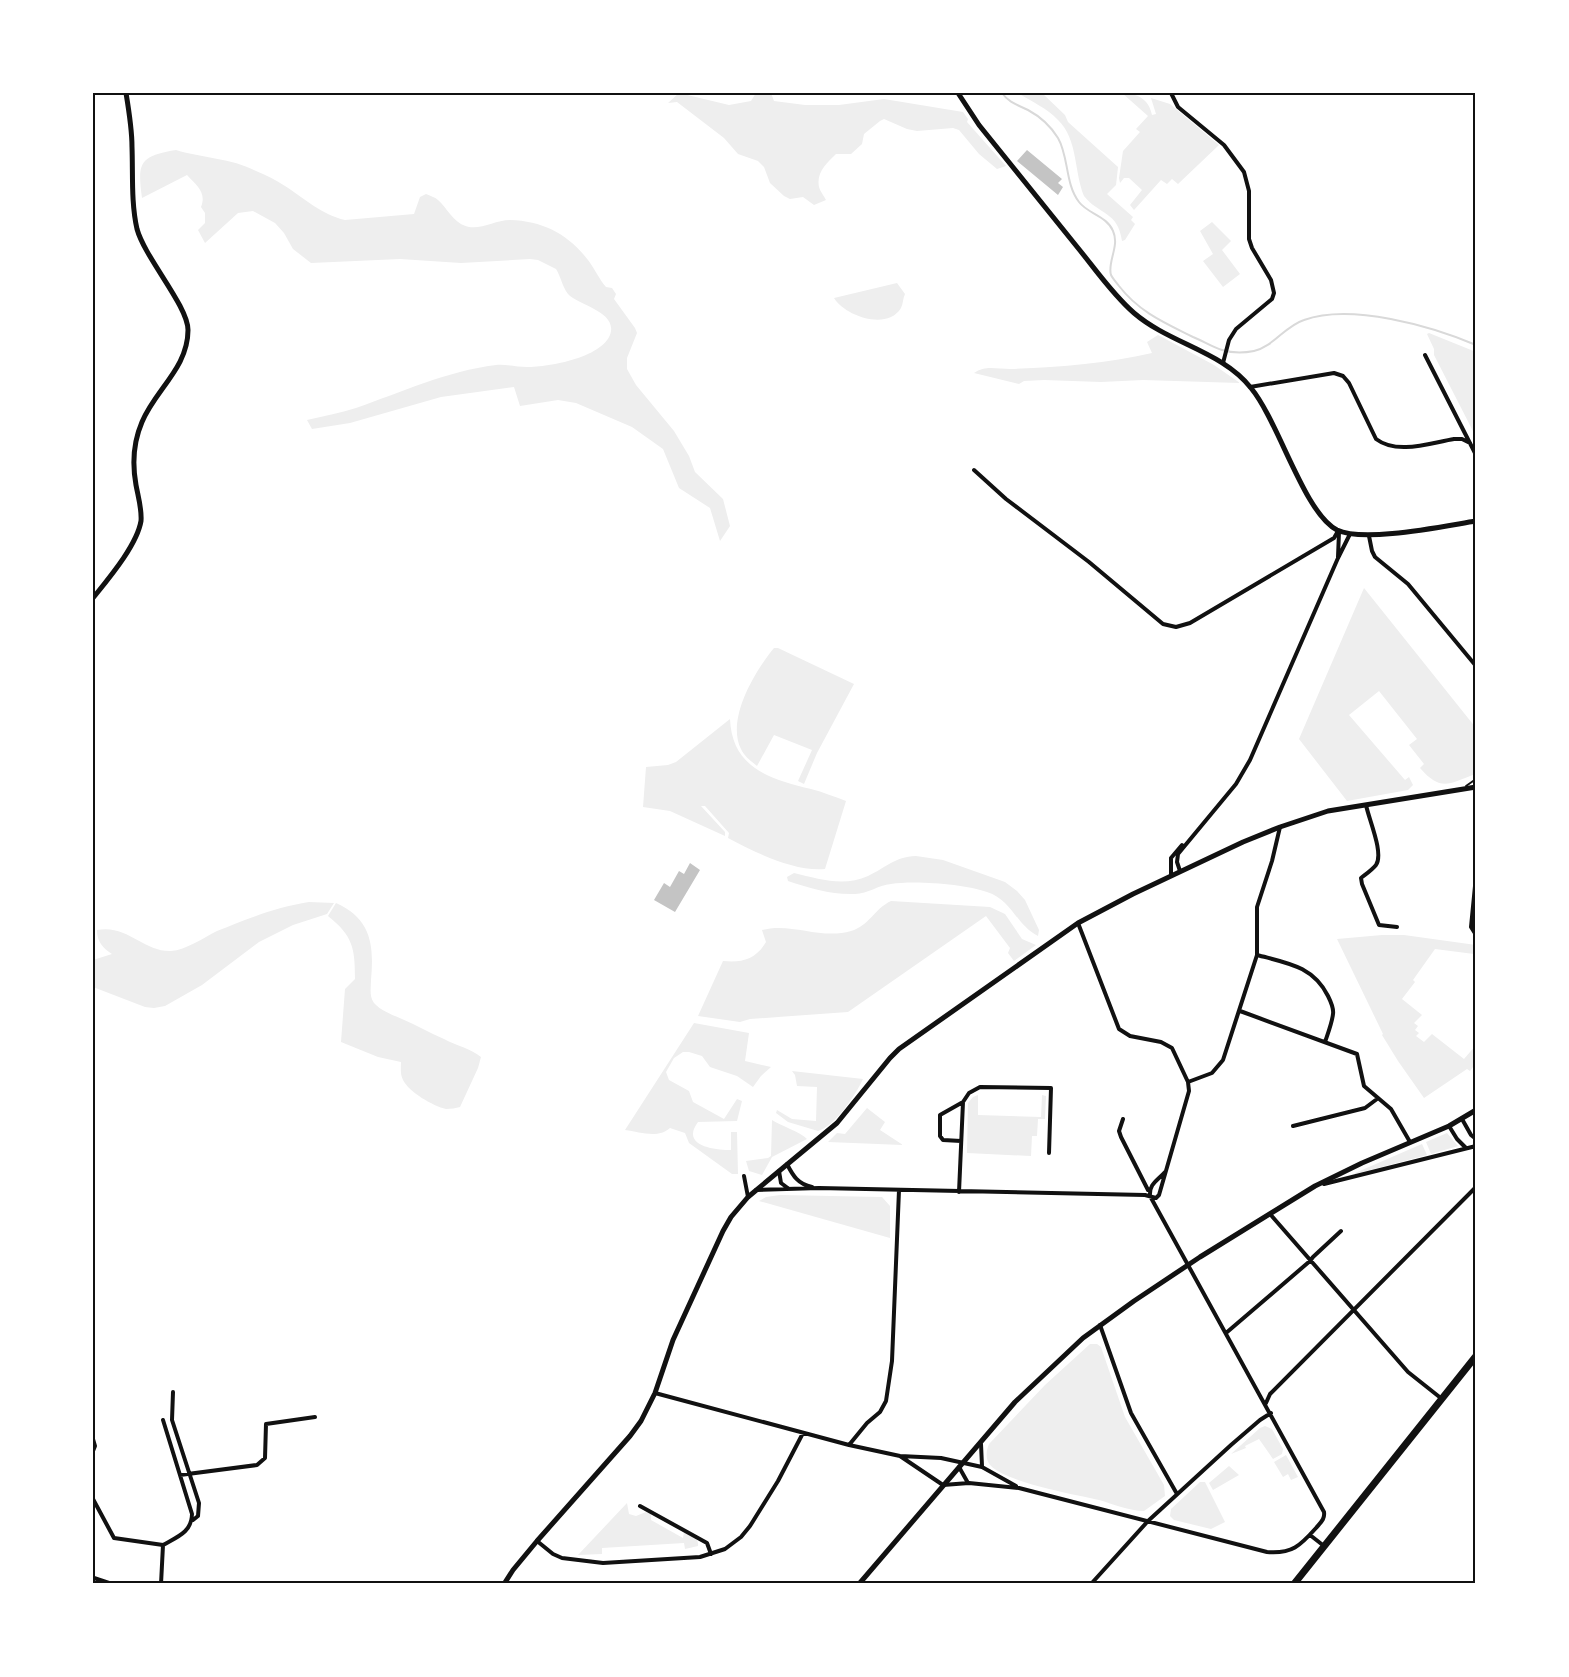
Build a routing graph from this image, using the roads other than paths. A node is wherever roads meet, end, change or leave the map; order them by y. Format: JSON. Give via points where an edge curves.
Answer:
{"nodes":[{"id":1,"x":126,"y":93,"type":"edge"},
{"id":2,"x":958,"y":93,"type":"edge"},
{"id":3,"x":1171,"y":93,"type":"edge"},
{"id":4,"x":1425,"y":355,"type":"dead end"},
{"id":5,"x":1223,"y":363,"type":"junction"},
{"id":6,"x":1250,"y":387,"type":"junction"},
{"id":7,"x":1470,"y":443,"type":"junction"},
{"id":8,"x":1476,"y":455,"type":"edge"},
{"id":9,"x":974,"y":470,"type":"dead end"},
{"id":10,"x":1476,"y":521,"type":"edge"},
{"id":11,"x":1338,"y":531,"type":"junction"},
{"id":12,"x":1350,"y":534,"type":"junction"},
{"id":13,"x":1369,"y":536,"type":"junction"},
{"id":14,"x":1338,"y":558,"type":"junction"},
{"id":15,"x":93,"y":598,"type":"edge"},
{"id":16,"x":1476,"y":666,"type":"edge"},
{"id":17,"x":1476,"y":779,"type":"edge"},
{"id":18,"x":1476,"y":787,"type":"edge"},
{"id":19,"x":1461,"y":789,"type":"junction"},
{"id":20,"x":1366,"y":804,"type":"junction"},
{"id":21,"x":1280,"y":827,"type":"junction"},
{"id":22,"x":1189,"y":839,"type":"junction"},
{"id":23,"x":1180,"y":871,"type":"junction"},
{"id":24,"x":1171,"y":876,"type":"junction"},
{"id":25,"x":1476,"y":876,"type":"edge"},
{"id":26,"x":1078,"y":923,"type":"junction"},
{"id":27,"x":1397,"y":927,"type":"dead end"},
{"id":28,"x":1476,"y":935,"type":"edge"},
{"id":29,"x":1257,"y":955,"type":"junction"},
{"id":30,"x":1240,"y":1011,"type":"junction"},
{"id":31,"x":1325,"y":1042,"type":"junction"},
{"id":32,"x":1188,"y":1082,"type":"junction"},
{"id":33,"x":1377,"y":1099,"type":"junction"},
{"id":34,"x":963,"y":1101,"type":"junction"},
{"id":35,"x":1476,"y":1110,"type":"edge"},
{"id":36,"x":1123,"y":1119,"type":"dead end"},
{"id":37,"x":1462,"y":1119,"type":"junction"},
{"id":38,"x":1293,"y":1126,"type":"dead end"},
{"id":39,"x":1449,"y":1126,"type":"junction"},
{"id":40,"x":1476,"y":1139,"type":"edge"},
{"id":41,"x":961,"y":1141,"type":"junction"},
{"id":42,"x":1410,"y":1142,"type":"junction"},
{"id":43,"x":1476,"y":1146,"type":"edge"},
{"id":44,"x":1466,"y":1148,"type":"junction"},
{"id":45,"x":1049,"y":1153,"type":"dead end"},
{"id":46,"x":787,"y":1164,"type":"junction"},
{"id":47,"x":779,"y":1171,"type":"junction"},
{"id":48,"x":1165,"y":1172,"type":"junction"},
{"id":49,"x":744,"y":1176,"type":"dead end"},
{"id":50,"x":1315,"y":1186,"type":"junction"},
{"id":51,"x":1476,"y":1187,"type":"edge"},
{"id":52,"x":819,"y":1188,"type":"junction"},
{"id":53,"x":789,"y":1189,"type":"junction"},
{"id":54,"x":756,"y":1190,"type":"junction"},
{"id":55,"x":899,"y":1190,"type":"junction"},
{"id":56,"x":959,"y":1192,"type":"junction"},
{"id":57,"x":1150,"y":1196,"type":"junction"},
{"id":58,"x":748,"y":1197,"type":"junction"},
{"id":59,"x":1156,"y":1198,"type":"junction"},
{"id":60,"x":1154,"y":1204,"type":"junction"},
{"id":61,"x":1270,"y":1214,"type":"junction"},
{"id":62,"x":1341,"y":1231,"type":"dead end"},
{"id":63,"x":1310,"y":1262,"type":"junction"},
{"id":64,"x":1188,"y":1264,"type":"junction"},
{"id":65,"x":1353,"y":1310,"type":"junction"},
{"id":66,"x":1100,"y":1325,"type":"junction"},
{"id":67,"x":1226,"y":1333,"type":"junction"},
{"id":68,"x":1476,"y":1356,"type":"edge"},
{"id":69,"x":173,"y":1392,"type":"dead end"},
{"id":70,"x":655,"y":1393,"type":"junction"},
{"id":71,"x":1442,"y":1399,"type":"junction"},
{"id":72,"x":1266,"y":1403,"type":"junction"},
{"id":73,"x":1271,"y":1413,"type":"junction"},
{"id":74,"x":315,"y":1417,"type":"dead end"},
{"id":75,"x":163,"y":1420,"type":"dead end"},
{"id":76,"x":803,"y":1433,"type":"junction"},
{"id":77,"x":93,"y":1439,"type":"edge"},
{"id":78,"x":981,"y":1440,"type":"junction"},
{"id":79,"x":849,"y":1445,"type":"junction"},
{"id":80,"x":93,"y":1451,"type":"edge"},
{"id":81,"x":900,"y":1456,"type":"junction"},
{"id":82,"x":960,"y":1465,"type":"junction"},
{"id":83,"x":982,"y":1467,"type":"junction"},
{"id":84,"x":190,"y":1474,"type":"junction"},
{"id":85,"x":180,"y":1475,"type":"junction"},
{"id":86,"x":969,"y":1483,"type":"junction"},
{"id":87,"x":943,"y":1485,"type":"junction"},
{"id":88,"x":1019,"y":1488,"type":"junction"},
{"id":89,"x":1177,"y":1494,"type":"junction"},
{"id":90,"x":93,"y":1499,"type":"edge"},
{"id":91,"x":640,"y":1506,"type":"dead end"},
{"id":92,"x":192,"y":1521,"type":"junction"},
{"id":93,"x":1148,"y":1521,"type":"junction"},
{"id":94,"x":1310,"y":1535,"type":"junction"},
{"id":95,"x":537,"y":1541,"type":"junction"},
{"id":96,"x":163,"y":1545,"type":"junction"},
{"id":97,"x":1324,"y":1546,"type":"junction"},
{"id":98,"x":711,"y":1554,"type":"junction"},
{"id":99,"x":94,"y":1578,"type":"edge"},
{"id":100,"x":112,"y":1584,"type":"edge"},
{"id":101,"x":161,"y":1584,"type":"edge"},
{"id":102,"x":504,"y":1584,"type":"edge"},
{"id":103,"x":859,"y":1584,"type":"edge"},
{"id":104,"x":1091,"y":1584,"type":"edge"},
{"id":105,"x":1294,"y":1584,"type":"edge"}],
"edges":[{"from":1,"to":15,"type":"street","via":[[138,230],[181,309],[188,328],[187,348],[137,435],[132,457],[141,520],[135,538]]},
{"from":2,"to":5,"type":"street","via":[[979,125],[1123,302],[1159,331]]},
{"from":3,"to":5,"type":"street","via":[[1178,107],[1224,144],[1244,172],[1249,191],[1249,239],[1274,289],[1272,300],[1236,329]]},
{"from":4,"to":7,"type":"street"},
{"from":5,"to":6,"type":"street"},
{"from":6,"to":7,"type":"street","via":[[1334,373],[1349,383],[1376,439],[1383,444],[1399,447],[1454,439]]},
{"from":6,"to":11,"type":"street","via":[[1266,409],[1315,509]]},
{"from":7,"to":8,"type":"street"},
{"from":9,"to":11,"type":"street","via":[[1171,627],[1190,623],[1334,538]]},
{"from":10,"to":13,"type":"street"},
{"from":11,"to":12,"type":"street"},
{"from":11,"to":14,"type":"street"},
{"from":12,"to":13,"type":"street"},
{"from":12,"to":14,"type":"street"},
{"from":13,"to":16,"type":"street","via":[[1375,557],[1408,584]]},
{"from":14,"to":22,"type":"street","via":[[1253,754],[1236,784]]},
{"from":17,"to":19,"type":"lane"},
{"from":18,"to":19,"type":"street"},
{"from":19,"to":20,"type":"street"},
{"from":20,"to":21,"type":"street","via":[[1328,811]]},
{"from":20,"to":27,"type":"street","via":[[1378,860],[1361,878],[1362,884],[1379,925]]},
{"from":21,"to":23,"type":"street"},
{"from":21,"to":29,"type":"street","via":[[1257,907]]},
{"from":22,"to":23,"type":"street","via":[[1178,854]]},
{"from":22,"to":24,"type":"street","via":[[1171,858]]},
{"from":23,"to":24,"type":"street"},
{"from":24,"to":26,"type":"street"},
{"from":25,"to":28,"type":"street","via":[[1471,927]]},
{"from":26,"to":32,"type":"street","via":[[1119,1029],[1172,1048]]},
{"from":26,"to":46,"type":"street","via":[[899,1049],[837,1123]]},
{"from":29,"to":30,"type":"street"},
{"from":29,"to":31,"type":"street","via":[[1303,968],[1322,986],[1333,1010]]},
{"from":30,"to":31,"type":"street"},
{"from":30,"to":32,"type":"street","via":[[1220,1065],[1206,1076]]},
{"from":31,"to":33,"type":"street","via":[[1357,1054],[1364,1086]]},
{"from":32,"to":48,"type":"street","via":[[1189,1091]]},
{"from":33,"to":38,"type":"street","via":[[1365,1108]]},
{"from":33,"to":42,"type":"street","via":[[1391,1109]]},
{"from":34,"to":41,"type":"street"},
{"from":34,"to":41,"type":"street","via":[[940,1115],[943,1140]]},
{"from":34,"to":45,"type":"street","via":[[980,1087],[1051,1088]]},
{"from":35,"to":37,"type":"street"},
{"from":36,"to":57,"type":"street","via":[[1121,1137]]},
{"from":37,"to":39,"type":"street"},
{"from":37,"to":40,"type":"street"},
{"from":39,"to":42,"type":"street"},
{"from":39,"to":44,"type":"street"},
{"from":41,"to":56,"type":"street"},
{"from":42,"to":50,"type":"street"},
{"from":43,"to":44,"type":"street"},
{"from":44,"to":50,"type":"street"},
{"from":46,"to":47,"type":"street"},
{"from":46,"to":52,"type":"street","via":[[800,1183]]},
{"from":47,"to":53,"type":"street","via":[[781,1183]]},
{"from":47,"to":54,"type":"street"},
{"from":48,"to":57,"type":"street","via":[[1152,1183]]},
{"from":48,"to":59,"type":"street"},
{"from":49,"to":58,"type":"street"},
{"from":50,"to":61,"type":"street"},
{"from":51,"to":65,"type":"street"},
{"from":52,"to":53,"type":"street"},
{"from":52,"to":55,"type":"street"},
{"from":53,"to":54,"type":"street"},
{"from":54,"to":58,"type":"street"},
{"from":55,"to":56,"type":"street"},
{"from":55,"to":79,"type":"street","via":[[893,1346],[886,1401]]},
{"from":56,"to":57,"type":"street"},
{"from":57,"to":59,"type":"street"},
{"from":57,"to":60,"type":"street"},
{"from":58,"to":70,"type":"street","via":[[723,1231],[673,1340]]},
{"from":59,"to":60,"type":"street"},
{"from":60,"to":64,"type":"street"},
{"from":61,"to":63,"type":"street"},
{"from":61,"to":64,"type":"street"},
{"from":62,"to":63,"type":"street"},
{"from":63,"to":65,"type":"street"},
{"from":63,"to":67,"type":"street"},
{"from":64,"to":66,"type":"street"},
{"from":64,"to":67,"type":"street"},
{"from":65,"to":71,"type":"street","via":[[1408,1372]]},
{"from":65,"to":72,"type":"street","via":[[1270,1394]]},
{"from":66,"to":78,"type":"street","via":[[1035,1382]]},
{"from":66,"to":89,"type":"street","via":[[1131,1413]]},
{"from":67,"to":72,"type":"street"},
{"from":68,"to":71,"type":"main road"},
{"from":69,"to":84,"type":"street","via":[[172,1420]]},
{"from":70,"to":76,"type":"street"},
{"from":70,"to":95,"type":"street","via":[[630,1436]]},
{"from":71,"to":97,"type":"main road"},
{"from":72,"to":73,"type":"street"},
{"from":73,"to":89,"type":"street"},
{"from":73,"to":94,"type":"street","via":[[1324,1512],[1323,1520]]},
{"from":74,"to":84,"type":"street","via":[[266,1424],[265,1458],[257,1465]]},
{"from":75,"to":85,"type":"street"},
{"from":76,"to":79,"type":"street"},
{"from":76,"to":98,"type":"street","via":[[750,1526],[732,1545]]},
{"from":77,"to":80,"type":"street"},
{"from":78,"to":82,"type":"street"},
{"from":78,"to":83,"type":"street"},
{"from":79,"to":81,"type":"street"},
{"from":81,"to":82,"type":"street","via":[[941,1458]]},
{"from":81,"to":87,"type":"street"},
{"from":82,"to":83,"type":"street"},
{"from":82,"to":86,"type":"street"},
{"from":82,"to":87,"type":"street"},
{"from":83,"to":88,"type":"street"},
{"from":84,"to":85,"type":"street"},
{"from":84,"to":92,"type":"street","via":[[200,1509]]},
{"from":85,"to":92,"type":"street"},
{"from":86,"to":87,"type":"street"},
{"from":86,"to":88,"type":"street"},
{"from":87,"to":103,"type":"street"},
{"from":88,"to":93,"type":"street"},
{"from":89,"to":93,"type":"street"},
{"from":90,"to":96,"type":"street","via":[[114,1538]]},
{"from":91,"to":98,"type":"street","via":[[707,1543]]},
{"from":92,"to":96,"type":"street","via":[[186,1532]]},
{"from":93,"to":94,"type":"street","via":[[1267,1552],[1293,1550]]},
{"from":93,"to":104,"type":"street"},
{"from":94,"to":97,"type":"street"},
{"from":95,"to":98,"type":"street","via":[[562,1558],[603,1563]]},
{"from":95,"to":102,"type":"street"},
{"from":96,"to":101,"type":"street"},
{"from":97,"to":105,"type":"main road"},
{"from":99,"to":100,"type":"street"}]}
